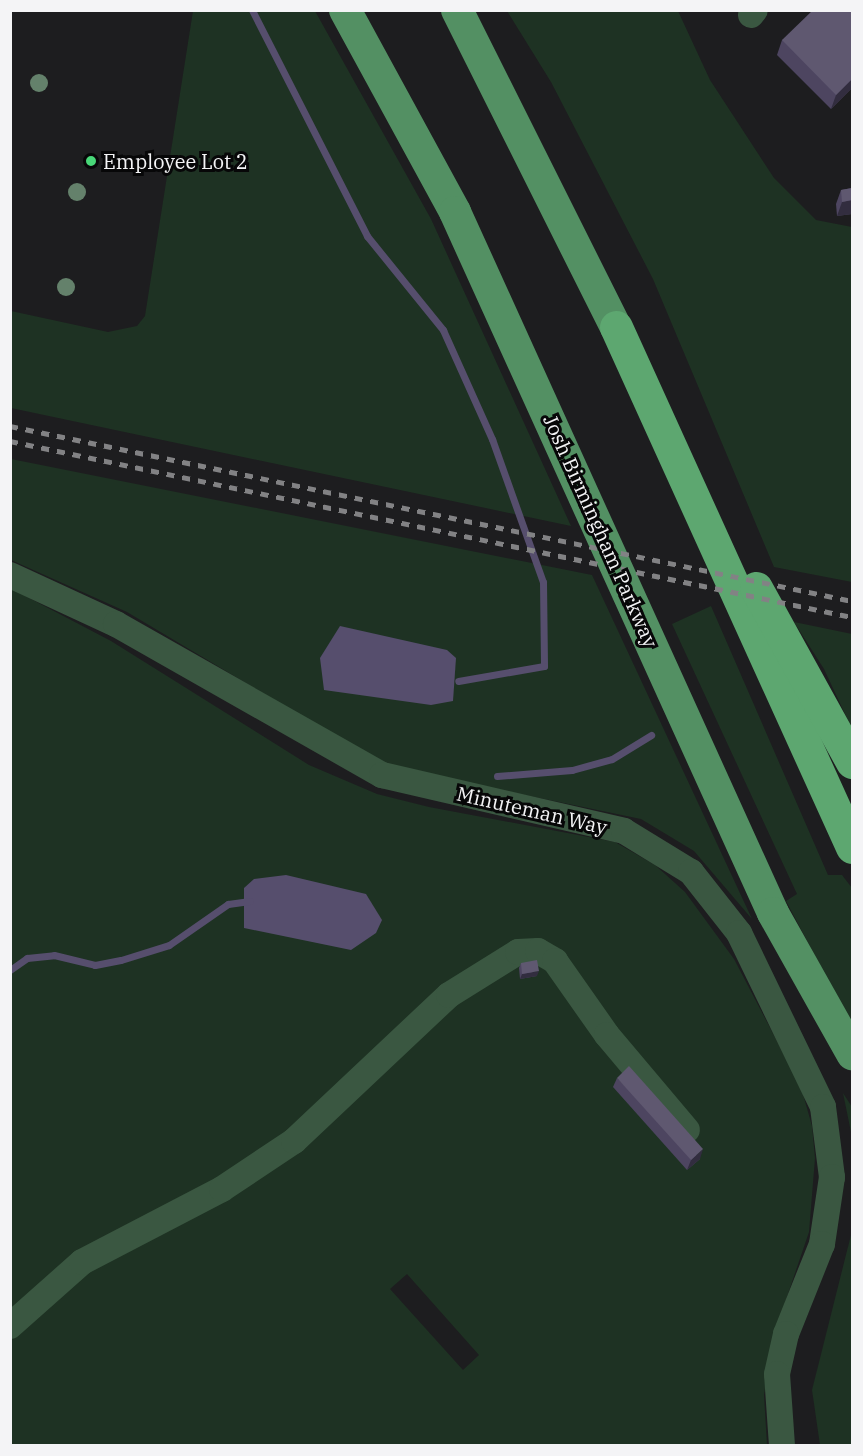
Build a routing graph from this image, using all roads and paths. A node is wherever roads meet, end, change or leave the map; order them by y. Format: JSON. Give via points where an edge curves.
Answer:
{"nodes":[{"id":1,"x":345,"y":10,"type":"edge"},
{"id":2,"x":457,"y":10,"type":"edge"},
{"id":3,"x":616,"y":327,"type":"junction"},
{"id":4,"x":10,"y":575,"type":"edge"},
{"id":5,"x":852,"y":762,"type":"edge"},
{"id":6,"x":852,"y":847,"type":"edge"},
{"id":7,"x":852,"y":1054,"type":"edge"},
{"id":8,"x":687,"y":1130,"type":"edge"},
{"id":9,"x":10,"y":1326,"type":"edge"},
{"id":10,"x":782,"y":1446,"type":"edge"}],
"edges":[{"from":1,"to":7,"type":"main road","name":"Josh Birmingham Parkway","via":[[456,212],[773,913]]},
{"from":2,"to":3,"type":"main road"},
{"from":3,"to":5,"type":"highway"},
{"from":3,"to":6,"type":"highway"},
{"from":4,"to":10,"type":"street","name":"Minuteman Way","via":[[116,624],[382,775],[624,831],[691,872],[739,933],[823,1107],[832,1177],[822,1244],[786,1334],[777,1374]]},
{"from":8,"to":9,"type":"street","via":[[607,1035],[555,961],[538,951],[518,952],[448,995],[294,1141],[222,1189],[82,1262]]}]}
